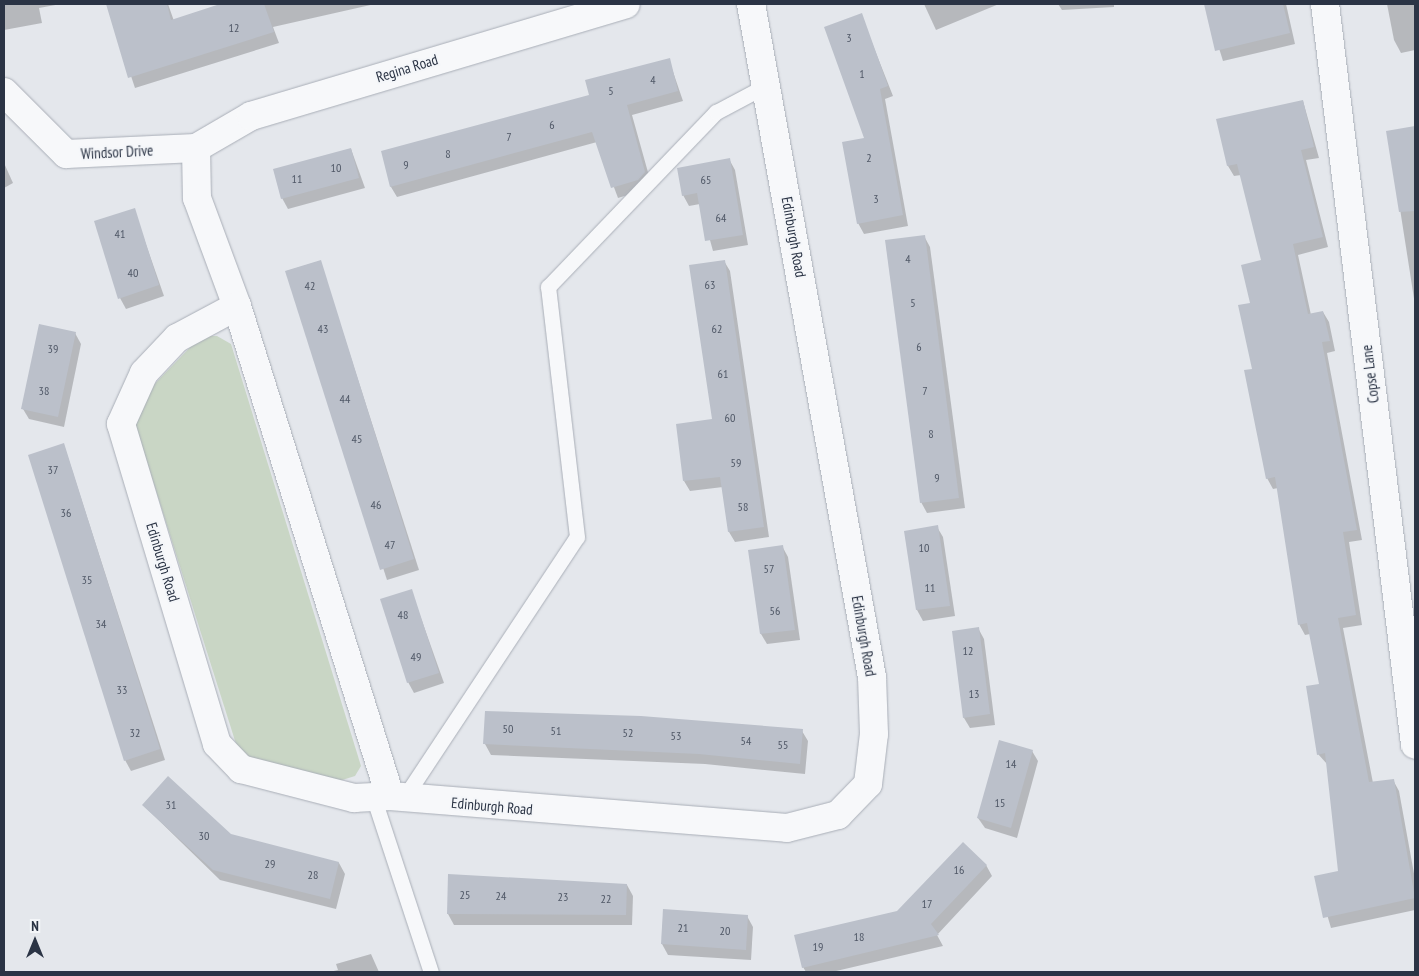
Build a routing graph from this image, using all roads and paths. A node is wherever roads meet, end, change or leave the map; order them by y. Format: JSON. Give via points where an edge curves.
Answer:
{"nodes":[{"id":1,"x":626,"y":4,"type":"edge"},
{"id":2,"x":751,"y":4,"type":"edge"},
{"id":3,"x":1325,"y":4,"type":"edge"},
{"id":4,"x":577,"y":10,"type":"edge"},
{"id":5,"x":766,"y":85,"type":"junction"},
{"id":6,"x":4,"y":92,"type":"edge"},
{"id":7,"x":196,"y":148,"type":"junction"},
{"id":8,"x":238,"y":306,"type":"junction"},
{"id":9,"x":1415,"y":745,"type":"edge"},
{"id":10,"x":389,"y":797,"type":"junction"},
{"id":11,"x":431,"y":972,"type":"edge"}],
"edges":[{"from":1,"to":4,"type":"street","name":"Regina Road"},
{"from":2,"to":5,"type":"street","name":"Edinburgh Road"},
{"from":3,"to":9,"type":"street","name":"Copse Lane"},
{"from":4,"to":7,"type":"street","name":"Regina Road","via":[[251,116]]},
{"from":5,"to":10,"type":"lane","via":[[716,112],[548,287],[576,537]]},
{"from":5,"to":10,"type":"street","name":"Edinburgh Road","via":[[872,677],[874,734],[868,784],[838,815],[787,828]]},
{"from":6,"to":7,"type":"street","name":"Windsor Drive","via":[[66,154]]},
{"from":7,"to":8,"type":"street","via":[[197,198]]},
{"from":8,"to":10,"type":"street"},
{"from":8,"to":10,"type":"street","name":"Edinburgh Road","via":[[177,338],[144,373],[121,424],[217,744],[241,770],[354,798]]},
{"from":10,"to":11,"type":"lane"}]}
